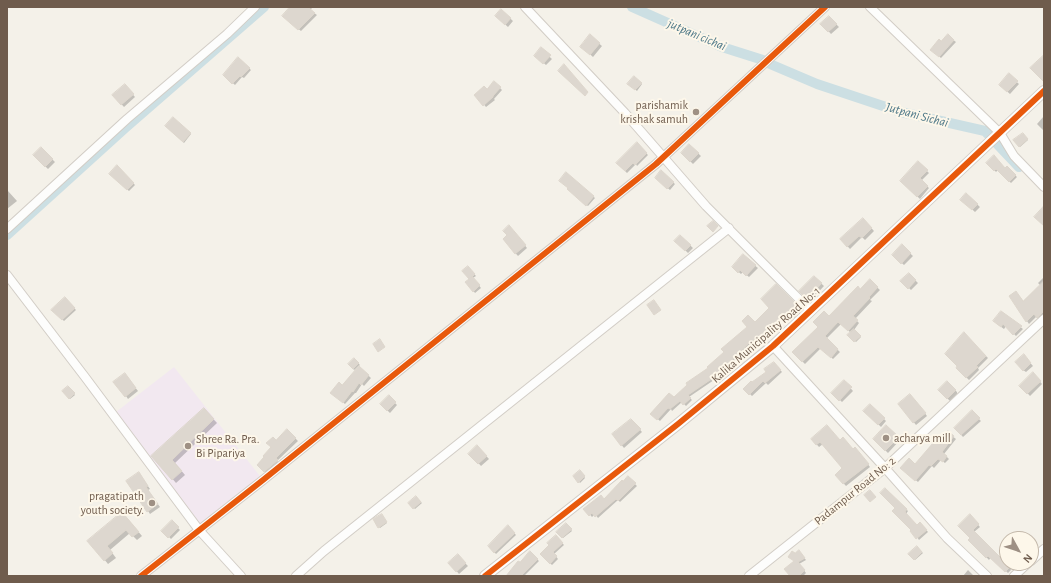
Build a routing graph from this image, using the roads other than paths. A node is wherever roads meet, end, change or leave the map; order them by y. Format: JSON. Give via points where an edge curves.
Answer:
{"nodes":[{"id":1,"x":255,"y":7,"type":"edge"},
{"id":2,"x":525,"y":7,"type":"edge"},
{"id":3,"x":825,"y":7,"type":"edge"},
{"id":4,"x":870,"y":7,"type":"edge"},
{"id":5,"x":1044,"y":91,"type":"edge"},
{"id":6,"x":1000,"y":133,"type":"junction"},
{"id":7,"x":663,"y":158,"type":"junction"},
{"id":8,"x":1044,"y":187,"type":"edge"},
{"id":9,"x":7,"y":228,"type":"edge"},
{"id":10,"x":729,"y":228,"type":"junction"},
{"id":11,"x":7,"y":275,"type":"edge"},
{"id":12,"x":811,"y":311,"type":"junction"},
{"id":13,"x":1044,"y":319,"type":"edge"},
{"id":14,"x":773,"y":346,"type":"junction"},
{"id":15,"x":885,"y":468,"type":"junction"},
{"id":16,"x":200,"y":530,"type":"junction"},
{"id":17,"x":141,"y":576,"type":"edge"},
{"id":18,"x":241,"y":576,"type":"edge"},
{"id":19,"x":296,"y":576,"type":"edge"},
{"id":20,"x":485,"y":576,"type":"edge"},
{"id":21,"x":748,"y":576,"type":"edge"},
{"id":22,"x":987,"y":576,"type":"edge"}],
"edges":[{"from":1,"to":9,"type":"street"},
{"from":2,"to":7,"type":"street","via":[[625,113]]},
{"from":3,"to":7,"type":"street"},
{"from":4,"to":6,"type":"street"},
{"from":5,"to":6,"type":"street","name":"Kalika Municipality Road No: 1"},
{"from":6,"to":8,"type":"street","via":[[1014,156]]},
{"from":6,"to":12,"type":"street","name":"Kalika Municipality Road No: 1"},
{"from":7,"to":10,"type":"street"},
{"from":7,"to":16,"type":"street"},
{"from":10,"to":12,"type":"street"},
{"from":10,"to":19,"type":"street"},
{"from":11,"to":16,"type":"street"},
{"from":12,"to":14,"type":"street","name":"Kalika Municipality Road No: 1"},
{"from":13,"to":15,"type":"street","name":"Padampur Road No: 2"},
{"from":14,"to":15,"type":"street"},
{"from":14,"to":20,"type":"street","name":"Kalika Municipality Road No: 1"},
{"from":15,"to":21,"type":"street","name":"Padampur Road No: 2"},
{"from":15,"to":22,"type":"street","via":[[947,538]]},
{"from":16,"to":17,"type":"street"},
{"from":16,"to":18,"type":"street"}]}
